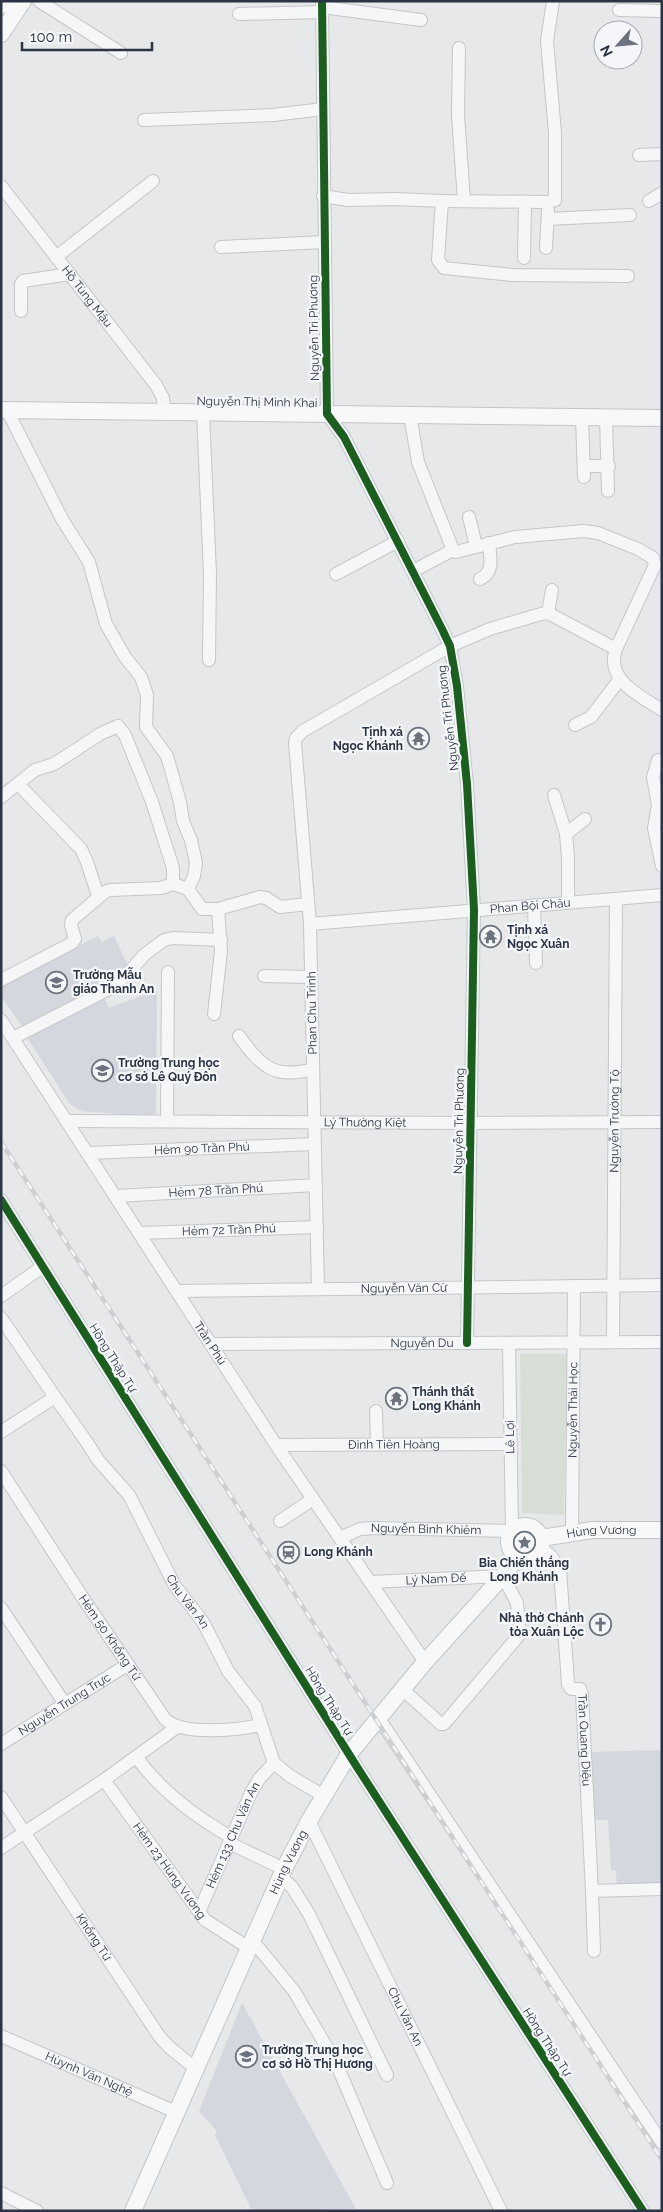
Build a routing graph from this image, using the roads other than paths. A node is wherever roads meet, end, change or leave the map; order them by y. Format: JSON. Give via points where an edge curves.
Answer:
{"nodes":[{"id":1,"x":4,"y":1,"type":"edge"},
{"id":2,"x":23,"y":1,"type":"edge"},
{"id":3,"x":39,"y":1,"type":"edge"},
{"id":4,"x":552,"y":1,"type":"edge"},
{"id":5,"x":1,"y":6,"type":"edge"},
{"id":6,"x":322,"y":7,"type":"edge"},
{"id":7,"x":619,"y":10,"type":"dead end"},
{"id":8,"x":662,"y":11,"type":"edge"},
{"id":9,"x":239,"y":14,"type":"dead end"},
{"id":10,"x":421,"y":20,"type":"dead end"},
{"id":11,"x":1,"y":34,"type":"edge"},
{"id":12,"x":459,"y":48,"type":"dead end"},
{"id":13,"x":121,"y":53,"type":"dead end"},
{"id":14,"x":323,"y":109,"type":"junction"},
{"id":15,"x":144,"y":120,"type":"dead end"},
{"id":16,"x":662,"y":154,"type":"edge"},
{"id":17,"x":639,"y":155,"type":"dead end"},
{"id":18,"x":153,"y":181,"type":"dead end"},
{"id":19,"x":1,"y":186,"type":"edge"},
{"id":20,"x":662,"y":192,"type":"edge"},
{"id":21,"x":323,"y":196,"type":"junction"},
{"id":22,"x":464,"y":201,"type":"junction"},
{"id":23,"x":649,"y":201,"type":"dead end"},
{"id":24,"x":442,"y":202,"type":"junction"},
{"id":25,"x":525,"y":202,"type":"junction"},
{"id":26,"x":548,"y":202,"type":"junction"},
{"id":27,"x":630,"y":215,"type":"dead end"},
{"id":28,"x":548,"y":219,"type":"junction"},
{"id":29,"x":324,"y":242,"type":"junction"},
{"id":30,"x":221,"y":247,"type":"dead end"},
{"id":31,"x":546,"y":248,"type":"dead end"},
{"id":32,"x":56,"y":257,"type":"junction"},
{"id":33,"x":524,"y":258,"type":"dead end"},
{"id":34,"x":70,"y":274,"type":"junction"},
{"id":35,"x":628,"y":276,"type":"dead end"},
{"id":36,"x":21,"y":311,"type":"dead end"},
{"id":37,"x":4,"y":410,"type":"edge"},
{"id":38,"x":164,"y":412,"type":"junction"},
{"id":39,"x":204,"y":413,"type":"junction"},
{"id":40,"x":326,"y":414,"type":"junction"},
{"id":41,"x":410,"y":415,"type":"junction"},
{"id":42,"x":582,"y":417,"type":"junction"},
{"id":43,"x":606,"y":418,"type":"junction"},
{"id":44,"x":662,"y":418,"type":"edge"},
{"id":45,"x":609,"y":466,"type":"junction"},
{"id":46,"x":608,"y":491,"type":"dead end"},
{"id":47,"x":469,"y":517,"type":"dead end"},
{"id":48,"x":398,"y":541,"type":"junction"},
{"id":49,"x":489,"y":543,"type":"junction"},
{"id":50,"x":476,"y":546,"type":"junction"},
{"id":51,"x":453,"y":550,"type":"junction"},
{"id":52,"x":413,"y":571,"type":"junction"},
{"id":53,"x":336,"y":574,"type":"dead end"},
{"id":54,"x":480,"y":580,"type":"dead end"},
{"id":55,"x":552,"y":590,"type":"dead end"},
{"id":56,"x":548,"y":613,"type":"junction"},
{"id":57,"x":450,"y":646,"type":"junction"},
{"id":58,"x":616,"y":649,"type":"junction"},
{"id":59,"x":209,"y":660,"type":"dead end"},
{"id":60,"x":620,"y":679,"type":"junction"},
{"id":61,"x":662,"y":710,"type":"edge"},
{"id":62,"x":576,"y":725,"type":"dead end"},
{"id":63,"x":146,"y":727,"type":"junction"},
{"id":64,"x":125,"y":735,"type":"junction"},
{"id":65,"x":658,"y":760,"type":"dead end"},
{"id":66,"x":18,"y":784,"type":"junction"},
{"id":67,"x":554,"y":795,"type":"dead end"},
{"id":68,"x":1,"y":796,"type":"edge"},
{"id":69,"x":585,"y":819,"type":"dead end"},
{"id":70,"x":566,"y":834,"type":"junction"},
{"id":71,"x":662,"y":866,"type":"edge"},
{"id":72,"x":173,"y":884,"type":"junction"},
{"id":73,"x":188,"y":889,"type":"junction"},
{"id":74,"x":662,"y":895,"type":"edge"},
{"id":75,"x":98,"y":896,"type":"junction"},
{"id":76,"x":616,"y":899,"type":"junction"},
{"id":77,"x":568,"y":902,"type":"junction"},
{"id":78,"x":308,"y":904,"type":"junction"},
{"id":79,"x":534,"y":905,"type":"junction"},
{"id":80,"x":218,"y":909,"type":"junction"},
{"id":81,"x":474,"y":910,"type":"junction"},
{"id":82,"x":310,"y":924,"type":"junction"},
{"id":83,"x":221,"y":940,"type":"junction"},
{"id":84,"x":536,"y":963,"type":"dead end"},
{"id":85,"x":168,"y":972,"type":"dead end"},
{"id":86,"x":264,"y":976,"type":"dead end"},
{"id":87,"x":311,"y":977,"type":"junction"},
{"id":88,"x":1,"y":980,"type":"edge"},
{"id":89,"x":214,"y":1014,"type":"dead end"},
{"id":90,"x":1,"y":1020,"type":"edge"},
{"id":91,"x":239,"y":1036,"type":"dead end"},
{"id":92,"x":13,"y":1038,"type":"junction"},
{"id":93,"x":313,"y":1070,"type":"junction"},
{"id":94,"x":67,"y":1121,"type":"junction"},
{"id":95,"x":167,"y":1121,"type":"junction"},
{"id":96,"x":314,"y":1122,"type":"junction"},
{"id":97,"x":614,"y":1122,"type":"junction"},
{"id":98,"x":662,"y":1122,"type":"edge"},
{"id":99,"x":470,"y":1123,"type":"junction"},
{"id":100,"x":315,"y":1144,"type":"junction"},
{"id":101,"x":88,"y":1153,"type":"junction"},
{"id":102,"x":316,"y":1185,"type":"junction"},
{"id":103,"x":116,"y":1196,"type":"junction"},
{"id":104,"x":1,"y":1200,"type":"edge"},
{"id":105,"x":317,"y":1227,"type":"junction"},
{"id":106,"x":140,"y":1233,"type":"junction"},
{"id":107,"x":42,"y":1267,"type":"junction"},
{"id":108,"x":613,"y":1285,"type":"junction"},
{"id":109,"x":662,"y":1285,"type":"edge"},
{"id":110,"x":574,"y":1286,"type":"junction"},
{"id":111,"x":468,"y":1287,"type":"junction"},
{"id":112,"x":318,"y":1289,"type":"junction"},
{"id":113,"x":178,"y":1291,"type":"junction"},
{"id":114,"x":1,"y":1296,"type":"edge"},
{"id":115,"x":1,"y":1318,"type":"edge"},
{"id":116,"x":574,"y":1342,"type":"junction"},
{"id":117,"x":613,"y":1342,"type":"junction"},
{"id":118,"x":662,"y":1342,"type":"edge"},
{"id":119,"x":467,"y":1343,"type":"junction"},
{"id":120,"x":509,"y":1343,"type":"junction"},
{"id":121,"x":212,"y":1344,"type":"junction"},
{"id":122,"x":55,"y":1397,"type":"junction"},
{"id":123,"x":376,"y":1411,"type":"dead end"},
{"id":124,"x":1,"y":1432,"type":"edge"},
{"id":125,"x":377,"y":1444,"type":"junction"},
{"id":126,"x":510,"y":1444,"type":"junction"},
{"id":127,"x":276,"y":1445,"type":"junction"},
{"id":128,"x":1,"y":1471,"type":"edge"},
{"id":129,"x":313,"y":1499,"type":"junction"},
{"id":130,"x":280,"y":1521,"type":"dead end"},
{"id":131,"x":662,"y":1530,"type":"edge"},
{"id":132,"x":512,"y":1531,"type":"junction"},
{"id":133,"x":572,"y":1534,"type":"junction"},
{"id":134,"x":340,"y":1538,"type":"junction"},
{"id":135,"x":541,"y":1543,"type":"junction"},
{"id":136,"x":517,"y":1556,"type":"junction"},
{"id":137,"x":503,"y":1576,"type":"junction"},
{"id":138,"x":370,"y":1582,"type":"junction"},
{"id":139,"x":1,"y":1608,"type":"edge"},
{"id":140,"x":425,"y":1662,"type":"junction"},
{"id":141,"x":127,"y":1665,"type":"junction"},
{"id":142,"x":402,"y":1690,"type":"junction"},
{"id":143,"x":66,"y":1704,"type":"junction"},
{"id":144,"x":378,"y":1717,"type":"junction"},
{"id":145,"x":260,"y":1725,"type":"junction"},
{"id":146,"x":178,"y":1727,"type":"junction"},
{"id":147,"x":1,"y":1744,"type":"edge"},
{"id":148,"x":349,"y":1754,"type":"junction"},
{"id":149,"x":136,"y":1758,"type":"junction"},
{"id":150,"x":274,"y":1763,"type":"junction"},
{"id":151,"x":104,"y":1780,"type":"junction"},
{"id":152,"x":324,"y":1796,"type":"junction"},
{"id":153,"x":1,"y":1797,"type":"edge"},
{"id":154,"x":308,"y":1821,"type":"junction"},
{"id":155,"x":25,"y":1833,"type":"junction"},
{"id":156,"x":230,"y":1840,"type":"junction"},
{"id":157,"x":1,"y":1848,"type":"edge"},
{"id":158,"x":282,"y":1872,"type":"junction"},
{"id":159,"x":662,"y":1889,"type":"edge"},
{"id":160,"x":592,"y":1891,"type":"junction"},
{"id":161,"x":199,"y":1912,"type":"junction"},
{"id":162,"x":250,"y":1944,"type":"junction"},
{"id":163,"x":594,"y":1951,"type":"dead end"},
{"id":164,"x":1,"y":2036,"type":"edge"},
{"id":165,"x":196,"y":2069,"type":"junction"},
{"id":166,"x":388,"y":2075,"type":"dead end"},
{"id":167,"x":176,"y":2112,"type":"junction"},
{"id":168,"x":662,"y":2142,"type":"edge"},
{"id":169,"x":387,"y":2183,"type":"dead end"},
{"id":170,"x":1,"y":2194,"type":"edge"},
{"id":171,"x":37,"y":2211,"type":"edge"},
{"id":172,"x":133,"y":2211,"type":"edge"},
{"id":173,"x":501,"y":2211,"type":"edge"},
{"id":174,"x":643,"y":2211,"type":"edge"}],
"edges":[{"from":1,"to":5,"type":"main road"},
{"from":2,"to":11,"type":"main road"},
{"from":3,"to":13,"type":"street"},
{"from":4,"to":26,"type":"street","via":[[547,41],[555,133],[556,193],[555,200]]},
{"from":6,"to":9,"type":"street"},
{"from":6,"to":10,"type":"street"},
{"from":6,"to":14,"type":"street","name":"Nguyễn Tri Phương"},
{"from":7,"to":8,"type":"street"},
{"from":12,"to":22,"type":"street","via":[[459,133]]},
{"from":14,"to":15,"type":"street","via":[[273,115]]},
{"from":14,"to":21,"type":"street","name":"Nguyễn Tri Phương"},
{"from":16,"to":17,"type":"street"},
{"from":18,"to":32,"type":"street"},
{"from":19,"to":32,"type":"street","name":"Hồ Tùng Mậu"},
{"from":20,"to":23,"type":"street"},
{"from":21,"to":24,"type":"street","via":[[348,200]]},
{"from":21,"to":29,"type":"street","name":"Nguyễn Tri Phương"},
{"from":22,"to":24,"type":"street"},
{"from":22,"to":25,"type":"street"},
{"from":24,"to":35,"type":"street","via":[[438,260],[444,268],[512,275]]},
{"from":25,"to":26,"type":"street"},
{"from":25,"to":33,"type":"street"},
{"from":26,"to":28,"type":"street"},
{"from":27,"to":28,"type":"street"},
{"from":28,"to":31,"type":"street"},
{"from":29,"to":30,"type":"street"},
{"from":29,"to":40,"type":"street","name":"Nguyễn Tri Phương"},
{"from":32,"to":34,"type":"street","name":"Hồ Tùng Mậu"},
{"from":34,"to":36,"type":"street","via":[[23,281]]},
{"from":34,"to":38,"type":"street","name":"Hồ Tùng Mậu","via":[[156,385],[163,398]]},
{"from":37,"to":38,"type":"main road","name":"Nguyễn Thị Minh Khai"},
{"from":37,"to":63,"type":"street","via":[[62,519],[89,562],[106,624],[141,677],[147,695]]},
{"from":38,"to":39,"type":"main road","name":"Nguyễn Thị Minh Khai"},
{"from":39,"to":40,"type":"main road","name":"Nguyễn Thị Minh Khai"},
{"from":39,"to":59,"type":"street","via":[[210,574]]},
{"from":40,"to":41,"type":"main road","name":"Nguyễn Thị Minh Khai"},
{"from":40,"to":48,"type":"street","name":"Nguyễn Tri Phương","via":[[344,437]]},
{"from":41,"to":42,"type":"main road","name":"Nguyễn Thị Minh Khai"},
{"from":41,"to":51,"type":"street","via":[[418,462]]},
{"from":42,"to":43,"type":"main road","name":"Nguyễn Thị Minh Khai"},
{"from":42,"to":45,"type":"street","via":[[584,472]]},
{"from":43,"to":44,"type":"main road","name":"Nguyễn Thị Minh Khai"},
{"from":43,"to":45,"type":"street"},
{"from":45,"to":46,"type":"street"},
{"from":47,"to":50,"type":"street"},
{"from":48,"to":52,"type":"street","name":"Nguyễn Tri Phương"},
{"from":48,"to":53,"type":"street"},
{"from":49,"to":50,"type":"street"},
{"from":49,"to":54,"type":"street","via":[[490,569]]},
{"from":49,"to":58,"type":"street","via":[[515,537],[584,531],[598,533],[653,558],[655,565]]},
{"from":50,"to":51,"type":"street"},
{"from":51,"to":52,"type":"street"},
{"from":52,"to":57,"type":"street","name":"Nguyễn Tri Phương"},
{"from":55,"to":56,"type":"street"},
{"from":56,"to":57,"type":"street","via":[[490,629]]},
{"from":56,"to":58,"type":"street"},
{"from":57,"to":78,"type":"street","name":"Phan Chu Trinh","via":[[296,738]]},
{"from":57,"to":81,"type":"street","name":"Nguyễn Tri Phương","via":[[467,784]]},
{"from":58,"to":60,"type":"street","via":[[614,667]]},
{"from":60,"to":61,"type":"street"},
{"from":60,"to":62,"type":"street","via":[[591,717]]},
{"from":63,"to":64,"type":"street"},
{"from":63,"to":73,"type":"street","via":[[167,756],[191,840],[196,870]]},
{"from":64,"to":66,"type":"street","via":[[121,728],[115,726],[54,764],[35,770]]},
{"from":64,"to":72,"type":"street","via":[[152,802],[173,868]]},
{"from":65,"to":71,"type":"street","via":[[653,777],[658,805],[654,828]]},
{"from":66,"to":68,"type":"street"},
{"from":66,"to":75,"type":"street","via":[[81,849]]},
{"from":67,"to":70,"type":"street"},
{"from":69,"to":70,"type":"street"},
{"from":70,"to":77,"type":"street"},
{"from":72,"to":73,"type":"street"},
{"from":72,"to":75,"type":"street","via":[[161,888],[110,890]]},
{"from":73,"to":80,"type":"street","via":[[202,909]]},
{"from":74,"to":76,"type":"street","name":"Phan Bội Châu"},
{"from":75,"to":88,"type":"street","via":[[72,920],[75,938],[72,943]]},
{"from":76,"to":77,"type":"street","name":"Phan Bội Châu"},
{"from":76,"to":97,"type":"street","name":"Nguyễn Trường Tộ"},
{"from":77,"to":79,"type":"street","name":"Phan Bội Châu"},
{"from":78,"to":80,"type":"street","via":[[280,907],[260,897]]},
{"from":78,"to":82,"type":"street","name":"Phan Chu Trinh"},
{"from":79,"to":81,"type":"street","name":"Phan Bội Châu"},
{"from":79,"to":84,"type":"street"},
{"from":80,"to":83,"type":"street"},
{"from":81,"to":82,"type":"street","name":"Phan Bội Châu"},
{"from":81,"to":99,"type":"street","name":"Nguyễn Tri Phương"},
{"from":82,"to":87,"type":"street","name":"Phan Chu Trinh"},
{"from":83,"to":89,"type":"street"},
{"from":83,"to":92,"type":"street","via":[[164,940],[109,990]]},
{"from":85,"to":95,"type":"street"},
{"from":86,"to":87,"type":"street"},
{"from":87,"to":93,"type":"street","name":"Phan Chu Trinh"},
{"from":90,"to":92,"type":"street","name":"Trần Phú"},
{"from":91,"to":93,"type":"street","via":[[257,1060],[273,1071],[296,1074]]},
{"from":92,"to":94,"type":"street","name":"Trần Phú"},
{"from":93,"to":96,"type":"street","name":"Phan Chu Trinh"},
{"from":94,"to":95,"type":"street","name":"Lý Thường Kiệt"},
{"from":94,"to":101,"type":"street","name":"Trần Phú"},
{"from":95,"to":96,"type":"street","name":"Lý Thường Kiệt"},
{"from":96,"to":99,"type":"street","name":"Lý Thường Kiệt"},
{"from":96,"to":100,"type":"street","name":"Phan Chu Trinh"},
{"from":97,"to":98,"type":"street","name":"Lý Thường Kiệt"},
{"from":97,"to":99,"type":"street","name":"Lý Thường Kiệt"},
{"from":97,"to":108,"type":"street","name":"Nguyễn Trường Tộ"},
{"from":99,"to":111,"type":"street","name":"Nguyễn Tri Phương"},
{"from":100,"to":101,"type":"street","name":"Hẻm 90 Trần Phú"},
{"from":100,"to":102,"type":"street","name":"Phan Chu Trinh"},
{"from":101,"to":103,"type":"street","name":"Trần Phú"},
{"from":102,"to":103,"type":"street","name":"Hẻm 78 Trần Phú"},
{"from":102,"to":105,"type":"street","name":"Phan Chu Trinh"},
{"from":103,"to":106,"type":"street","name":"Trần Phú"},
{"from":104,"to":107,"type":"street","name":"Hồng Thập Tự"},
{"from":105,"to":106,"type":"street","name":"Hẻm 72 Trần Phú"},
{"from":105,"to":112,"type":"street","name":"Phan Chu Trinh"},
{"from":106,"to":113,"type":"street","name":"Trần Phú"},
{"from":107,"to":114,"type":"street"},
{"from":107,"to":148,"type":"street","name":"Hồng Thập Tự"},
{"from":108,"to":109,"type":"street","name":"Nguyễn Văn Cừ"},
{"from":108,"to":110,"type":"street","name":"Nguyễn Văn Cừ"},
{"from":108,"to":117,"type":"street","name":"Nguyễn Trường Tộ"},
{"from":110,"to":111,"type":"street","name":"Nguyễn Văn Cừ"},
{"from":110,"to":116,"type":"street","name":"Nguyễn Thái Học"},
{"from":111,"to":112,"type":"street","name":"Nguyễn Văn Cừ"},
{"from":111,"to":119,"type":"street","name":"Nguyễn Tri Phương"},
{"from":112,"to":113,"type":"street","name":"Nguyễn Văn Cừ"},
{"from":113,"to":121,"type":"street","name":"Trần Phú"},
{"from":115,"to":122,"type":"street","name":"Chu Văn An"},
{"from":116,"to":117,"type":"street","name":"Nguyễn Du"},
{"from":116,"to":120,"type":"street","name":"Nguyễn Du"},
{"from":116,"to":133,"type":"street","name":"Nguyễn Thái Học"},
{"from":117,"to":118,"type":"street","name":"Nguyễn Du"},
{"from":119,"to":120,"type":"street","name":"Nguyễn Du"},
{"from":119,"to":121,"type":"street","name":"Nguyễn Du"},
{"from":120,"to":126,"type":"street","name":"Lê Lợi"},
{"from":121,"to":127,"type":"street","name":"Trần Phú"},
{"from":122,"to":124,"type":"street"},
{"from":122,"to":145,"type":"street","name":"Chu Văn An","via":[[98,1460],[129,1495],[166,1570],[203,1622],[232,1678],[255,1706]]},
{"from":123,"to":125,"type":"street"},
{"from":125,"to":126,"type":"street","name":"Đinh Tiên Hoàng"},
{"from":125,"to":127,"type":"street","name":"Đinh Tiên Hoàng"},
{"from":126,"to":132,"type":"street","name":"Lê Lợi"},
{"from":127,"to":129,"type":"street","name":"Trần Phú"},
{"from":128,"to":141,"type":"street","name":"Hẻm 50 Khổng Tử"},
{"from":129,"to":130,"type":"street"},
{"from":129,"to":134,"type":"street","name":"Trần Phú"},
{"from":131,"to":133,"type":"main road","name":"Hùng Vương","via":[[592,1530]]},
{"from":132,"to":134,"type":"street","name":"Nguyễn Bỉnh Khiêm","via":[[374,1528]]},
{"from":132,"to":135,"type":"main road","via":[[528,1526],[537,1530]]},
{"from":132,"to":136,"type":"main road","via":[[509,1545]]},
{"from":133,"to":135,"type":"main road","name":"Hùng Vương"},
{"from":134,"to":138,"type":"street","name":"Trần Phú"},
{"from":135,"to":136,"type":"main road","via":[[532,1557]]},
{"from":135,"to":160,"type":"street","name":"Trần Quang Diệu","via":[[560,1570],[568,1684],[582,1694]]},
{"from":136,"to":137,"type":"main road","name":"Hùng Vương"},
{"from":137,"to":138,"type":"street","name":"Lý Nam Đế"},
{"from":137,"to":140,"type":"main road","name":"Hùng Vương"},
{"from":137,"to":142,"type":"street","via":[[517,1603],[520,1634],[448,1721],[441,1724]]},
{"from":138,"to":140,"type":"street","name":"Trần Phú"},
{"from":139,"to":143,"type":"street"},
{"from":140,"to":142,"type":"main road","name":"Hùng Vương"},
{"from":141,"to":143,"type":"street","name":"Nguyễn Trung Trực"},
{"from":141,"to":146,"type":"street","name":"Hẻm 50 Khổng Tử","via":[[165,1719]]},
{"from":142,"to":144,"type":"main road","name":"Hùng Vương"},
{"from":143,"to":147,"type":"street","name":"Nguyễn Trung Trực"},
{"from":144,"to":148,"type":"main road","name":"Hùng Vương"},
{"from":144,"to":168,"type":"street"},
{"from":145,"to":146,"type":"street","via":[[227,1731]]},
{"from":145,"to":150,"type":"street","name":"Chu Văn An"},
{"from":146,"to":149,"type":"street"},
{"from":148,"to":152,"type":"main road","name":"Hùng Vương"},
{"from":148,"to":174,"type":"street","name":"Hồng Thập Tự"},
{"from":149,"to":151,"type":"street"},
{"from":149,"to":156,"type":"street","via":[[176,1800]]},
{"from":150,"to":152,"type":"street"},
{"from":150,"to":156,"type":"street","name":"Hẻm 133 Chu Văn An","via":[[255,1784]]},
{"from":151,"to":155,"type":"street"},
{"from":151,"to":161,"type":"street","name":"Hẻm 23 Hùng Vương"},
{"from":152,"to":154,"type":"main road","name":"Hùng Vương"},
{"from":153,"to":155,"type":"street","name":"Khổng Tử"},
{"from":154,"to":158,"type":"main road","name":"Hùng Vương"},
{"from":154,"to":173,"type":"street","name":"Chu Văn An"},
{"from":155,"to":157,"type":"street"},
{"from":155,"to":165,"type":"street","name":"Khổng Tử","via":[[159,2036]]},
{"from":156,"to":158,"type":"street"},
{"from":156,"to":161,"type":"street","name":"Hẻm 133 Chu Văn An"},
{"from":158,"to":162,"type":"main road","name":"Hùng Vương"},
{"from":158,"to":166,"type":"street","via":[[310,1914]]},
{"from":159,"to":160,"type":"street"},
{"from":160,"to":163,"type":"street","name":"Trần Quang Diệu"},
{"from":161,"to":162,"type":"street","name":"Hẻm 23 Hùng Vương","via":[[213,1927]]},
{"from":162,"to":165,"type":"main road","name":"Hùng Vương"},
{"from":162,"to":169,"type":"street","via":[[294,1991],[337,2065]]},
{"from":164,"to":167,"type":"street","name":"Hùynh Văn Nghệ"},
{"from":165,"to":167,"type":"main road","name":"Hùng Vương"},
{"from":167,"to":172,"type":"main road","name":"Hùng Vương"},
{"from":170,"to":171,"type":"street"}]}
